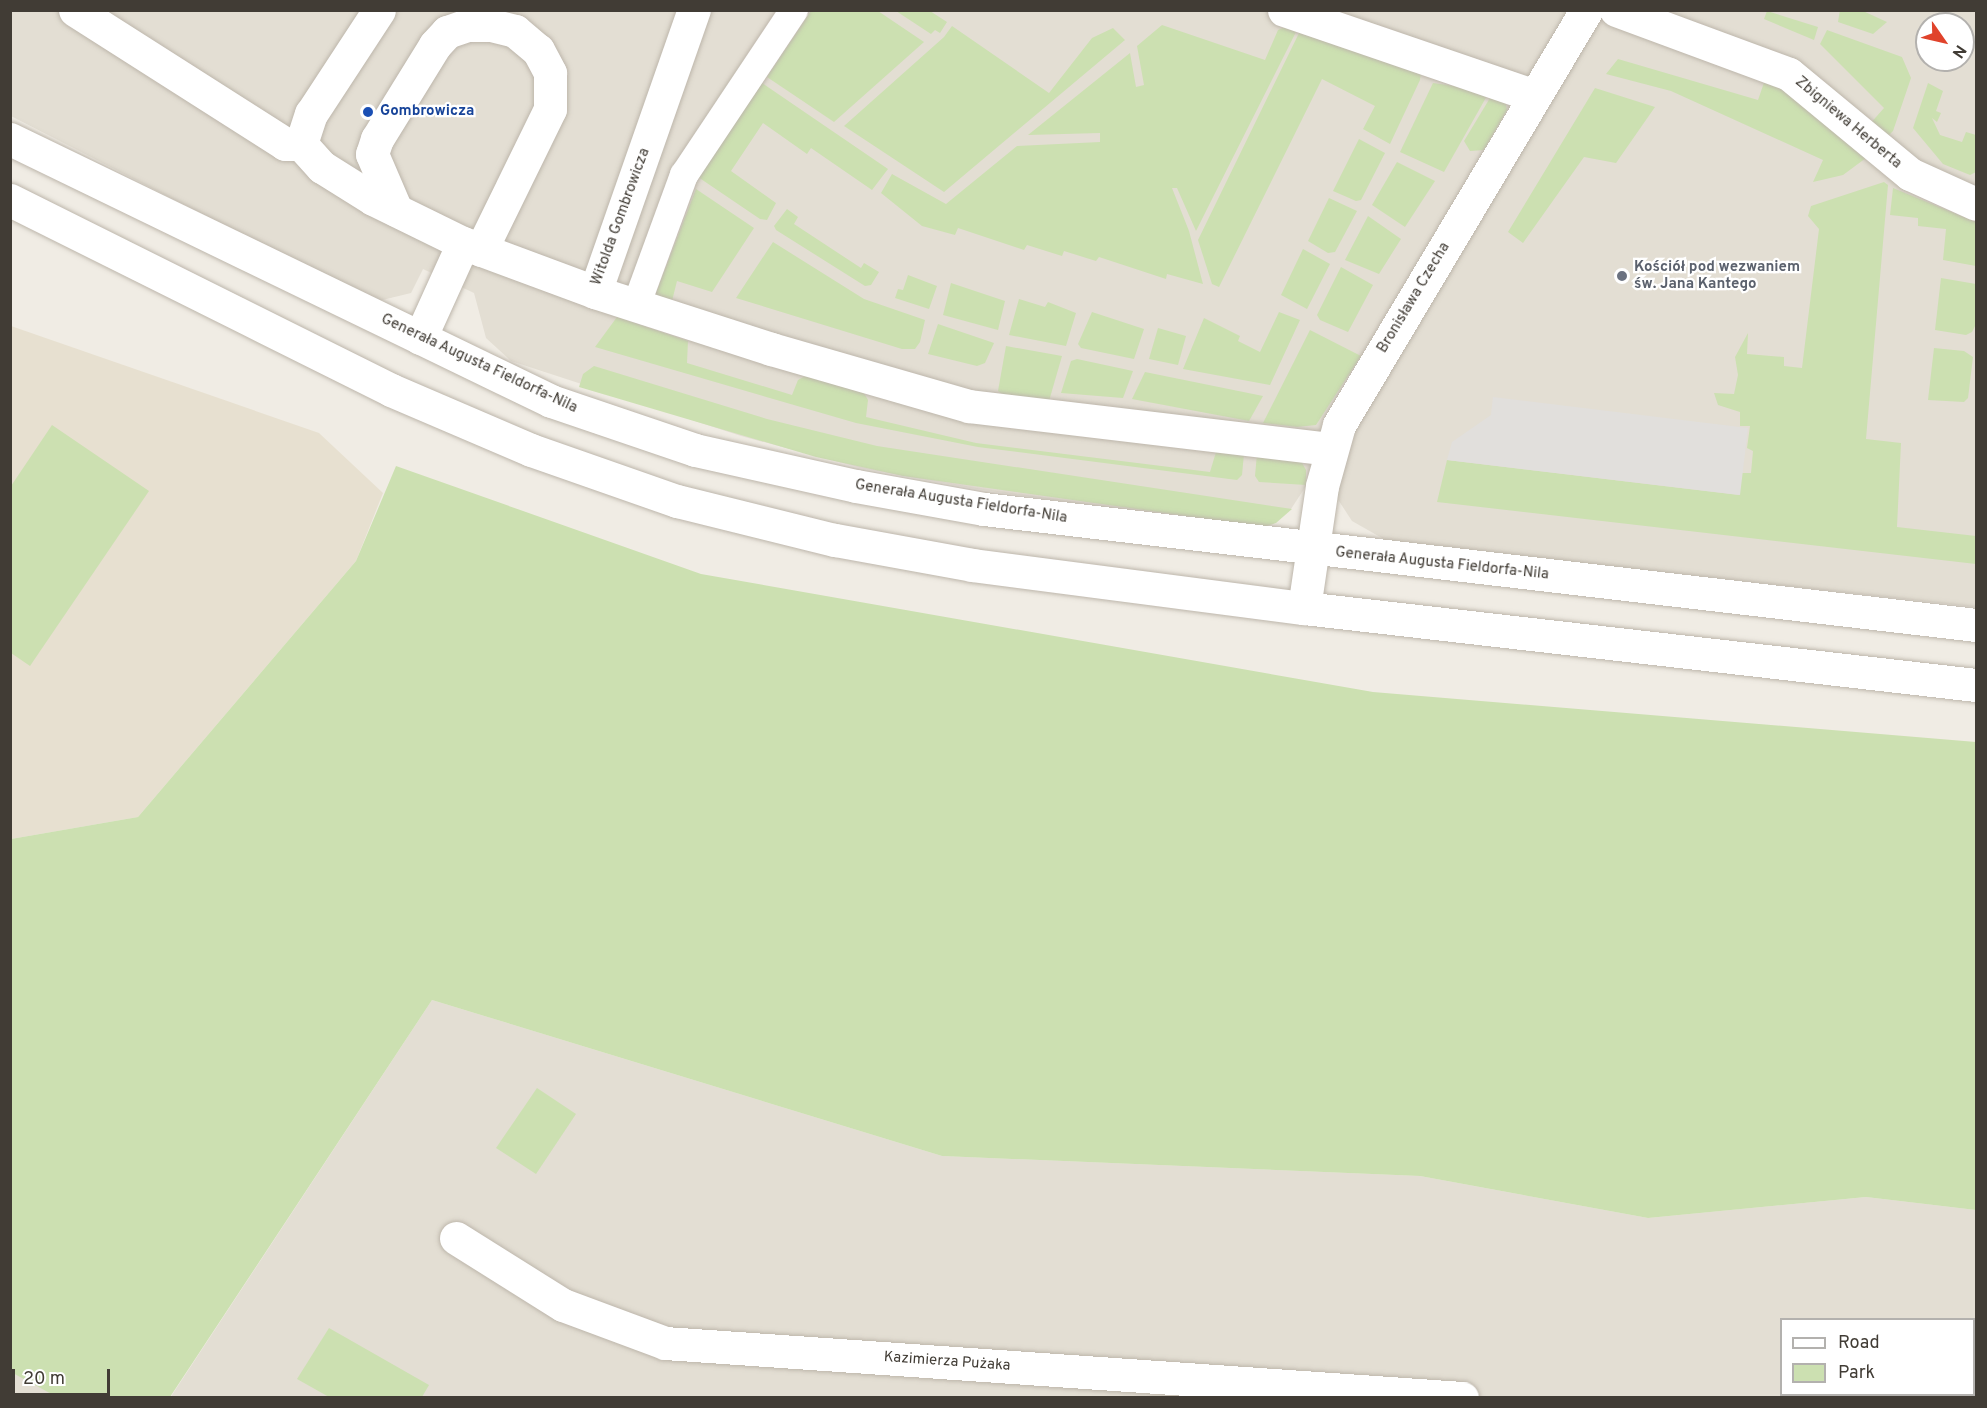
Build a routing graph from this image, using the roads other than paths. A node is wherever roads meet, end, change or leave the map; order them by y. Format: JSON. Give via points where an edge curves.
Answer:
{"nodes":[{"id":1,"x":75,"y":10,"type":"edge"},
{"id":2,"x":379,"y":10,"type":"edge"},
{"id":3,"x":694,"y":10,"type":"edge"},
{"id":4,"x":794,"y":10,"type":"edge"},
{"id":5,"x":1284,"y":10,"type":"edge"},
{"id":6,"x":1586,"y":10,"type":"edge"},
{"id":7,"x":1616,"y":10,"type":"edge"},
{"id":8,"x":1535,"y":96,"type":"junction"},
{"id":9,"x":10,"y":139,"type":"edge"},
{"id":10,"x":301,"y":144,"type":"junction"},
{"id":11,"x":10,"y":200,"type":"edge"},
{"id":12,"x":1977,"y":204,"type":"edge"},
{"id":13,"x":396,"y":210,"type":"junction"},
{"id":14,"x":472,"y":246,"type":"junction"},
{"id":15,"x":595,"y":292,"type":"junction"},
{"id":16,"x":636,"y":306,"type":"junction"},
{"id":17,"x":420,"y":338,"type":"junction"},
{"id":18,"x":1329,"y":448,"type":"junction"},
{"id":19,"x":1311,"y":550,"type":"junction"},
{"id":20,"x":1304,"y":608,"type":"junction"},
{"id":21,"x":1977,"y":625,"type":"edge"},
{"id":22,"x":1977,"y":685,"type":"edge"},
{"id":23,"x":456,"y":1238,"type":"dead end"},
{"id":24,"x":1462,"y":1398,"type":"edge"}],
"edges":[{"from":1,"to":10,"type":"street","via":[[285,144]]},
{"from":2,"to":10,"type":"street","via":[[311,114]]},
{"from":3,"to":15,"type":"street","name":"Witolda Gombrowicza"},
{"from":4,"to":16,"type":"street","via":[[684,175]]},
{"from":5,"to":8,"type":"street"},
{"from":6,"to":8,"type":"street","name":"Bronisława Czecha"},
{"from":7,"to":12,"type":"street","name":"Zbigniewa Herberta","via":[[1789,74],[1910,174]]},
{"from":8,"to":18,"type":"street","name":"Bronisława Czecha"},
{"from":9,"to":17,"type":"street","name":"Generała Augusta Fieldorfa-Nila"},
{"from":10,"to":13,"type":"street","name":"Witolda Gombrowicza","via":[[322,167]]},
{"from":11,"to":20,"type":"street","via":[[391,390],[531,450],[677,501],[835,540],[972,565]]},
{"from":13,"to":14,"type":"street","name":"Witolda Gombrowicza"},
{"from":13,"to":14,"type":"street","via":[[372,154],[377,139],[435,45],[447,32],[467,25],[515,31],[538,50],[550,73],[550,109]]},
{"from":14,"to":15,"type":"street","name":"Witolda Gombrowicza"},
{"from":14,"to":17,"type":"street"},
{"from":15,"to":16,"type":"street"},
{"from":16,"to":18,"type":"street","via":[[969,406]]},
{"from":17,"to":19,"type":"street","name":"Generała Augusta Fieldorfa-Nila","via":[[552,401],[695,450],[984,509]]},
{"from":18,"to":19,"type":"street","name":"Bronisława Czecha"},
{"from":19,"to":20,"type":"street","name":"Bronisława Czecha"},
{"from":19,"to":21,"type":"street","name":"Generała Augusta Fieldorfa-Nila"},
{"from":20,"to":22,"type":"street"},
{"from":23,"to":24,"type":"street","name":"Kazimierza Pużaka","via":[[563,1305],[665,1343]]}]}
